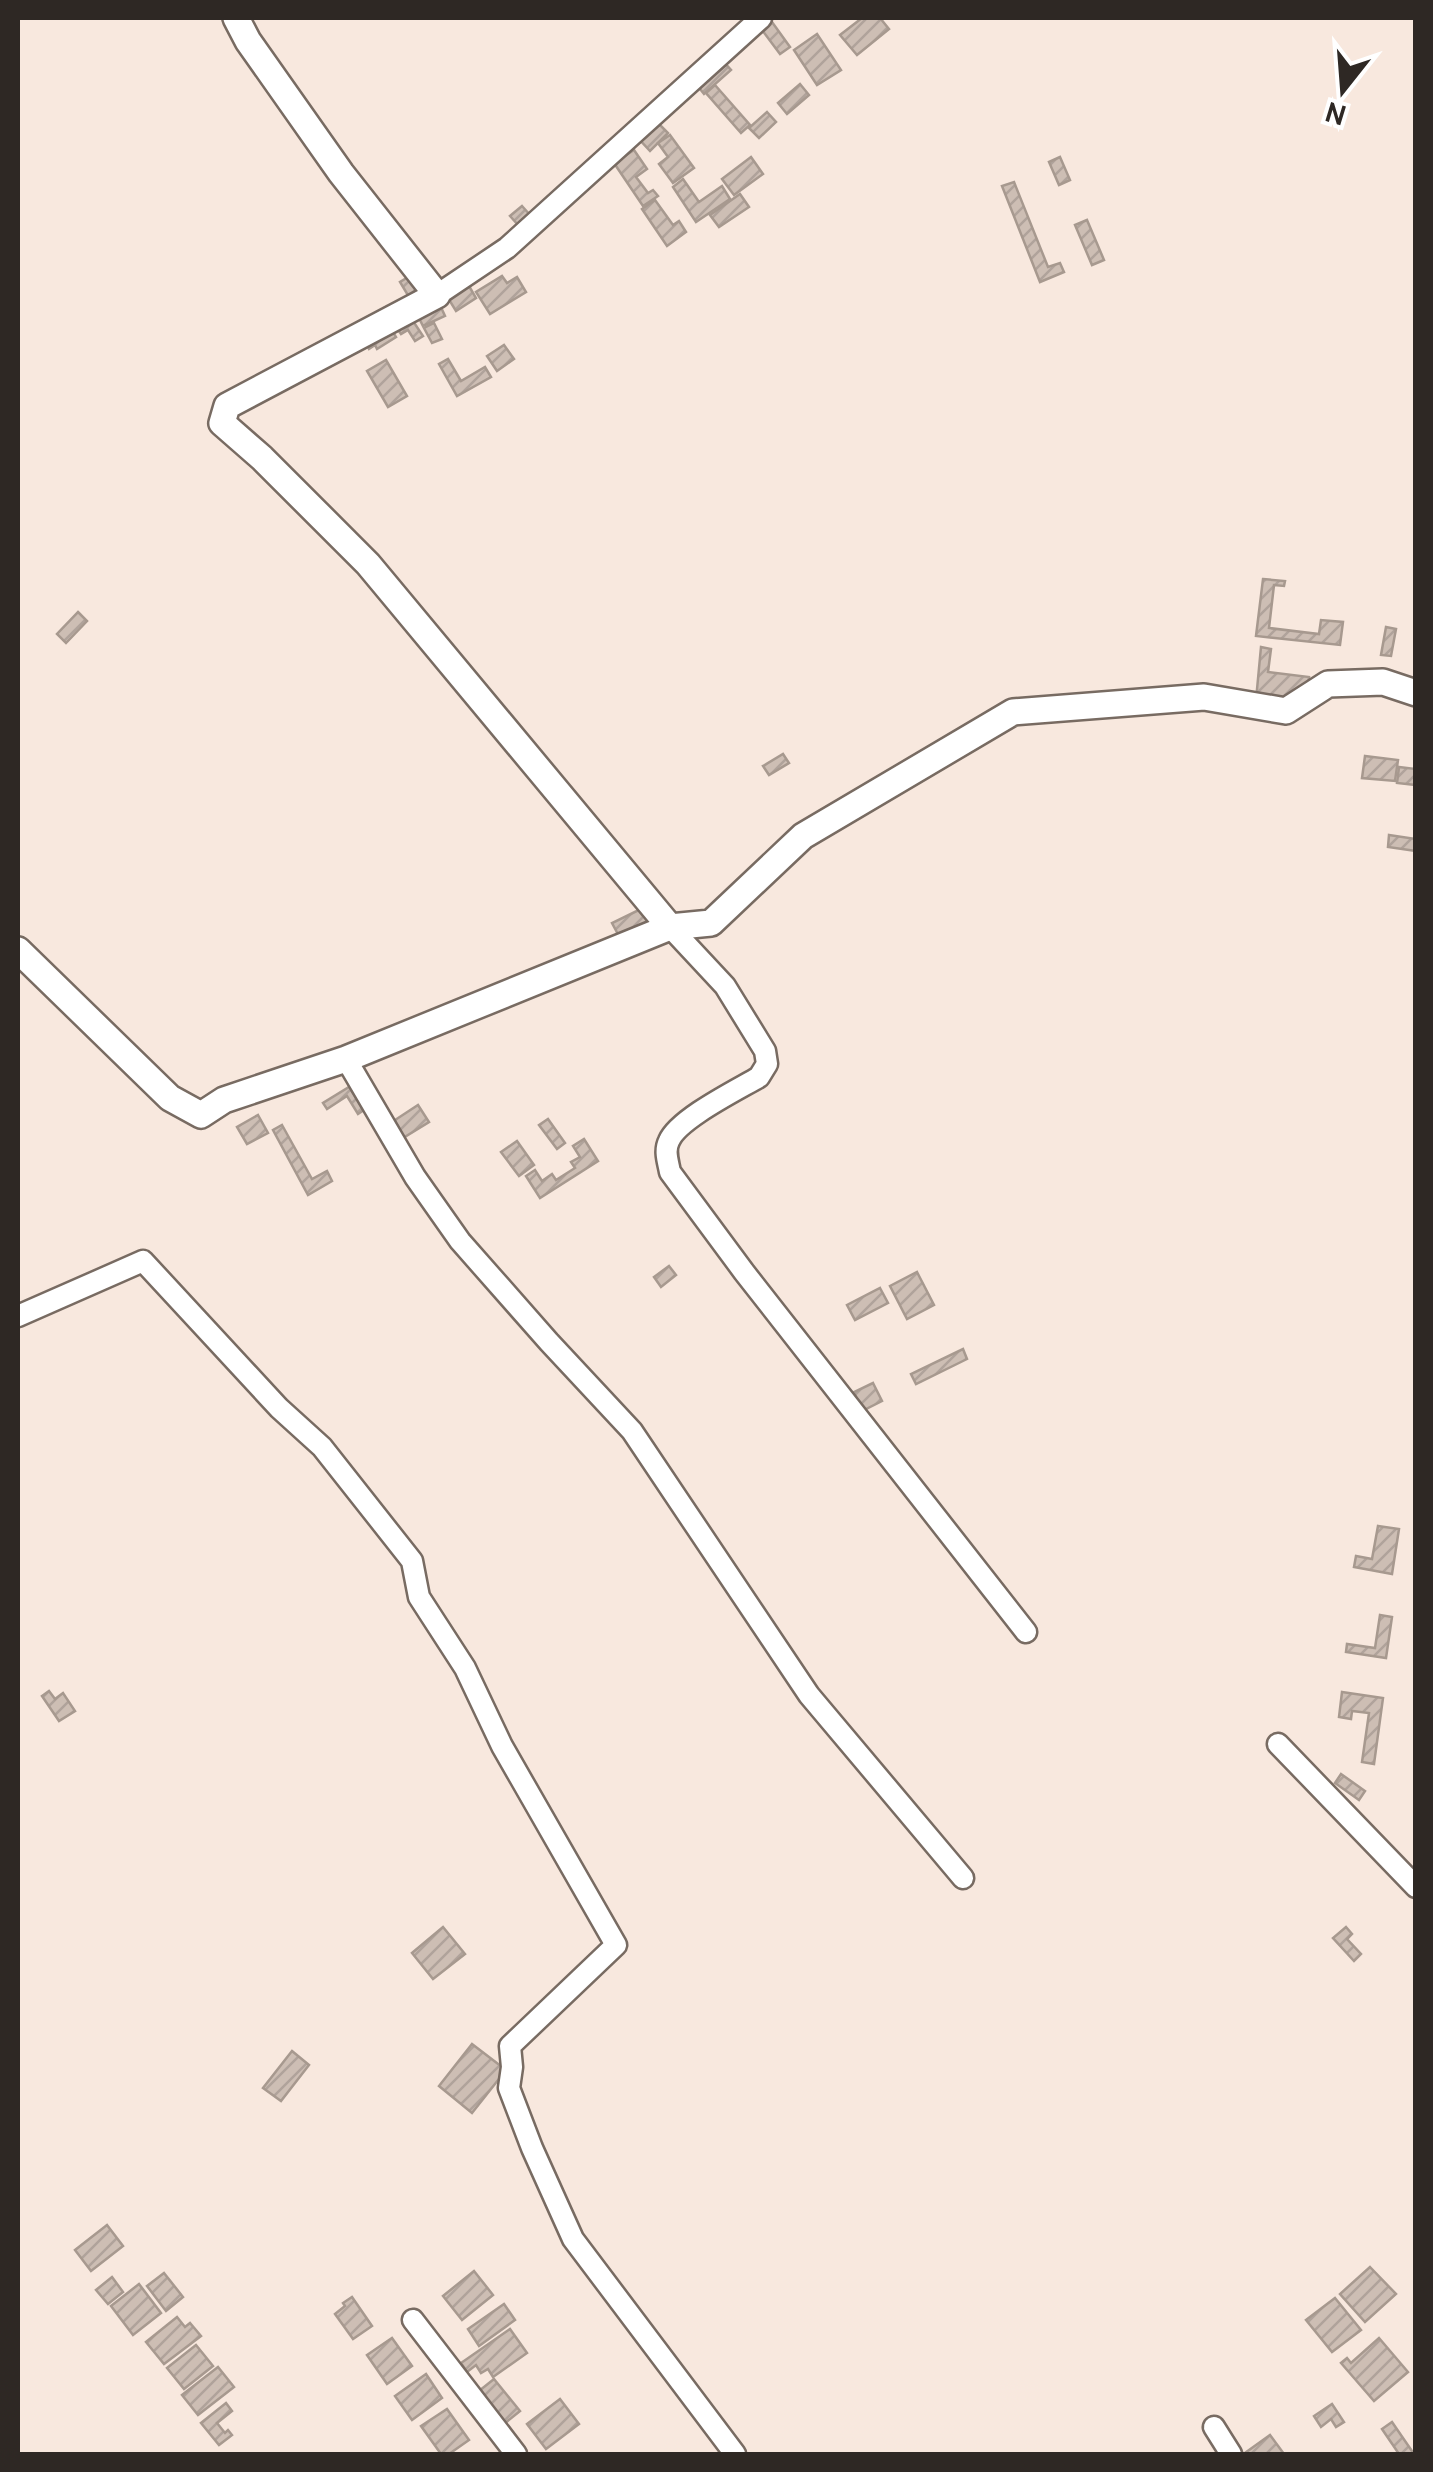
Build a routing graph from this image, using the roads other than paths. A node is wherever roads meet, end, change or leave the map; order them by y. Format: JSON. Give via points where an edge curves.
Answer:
{"nodes":[{"id":1,"x":236,"y":18,"type":"edge"},
{"id":2,"x":761,"y":18,"type":"edge"},
{"id":3,"x":438,"y":295,"type":"junction"},
{"id":4,"x":1416,"y":693,"type":"edge"},
{"id":5,"x":670,"y":928,"type":"junction"},
{"id":6,"x":18,"y":950,"type":"edge"},
{"id":7,"x":346,"y":1059,"type":"junction"},
{"id":8,"x":18,"y":1316,"type":"edge"},
{"id":9,"x":1026,"y":1632,"type":"dead end"},
{"id":10,"x":1278,"y":1744,"type":"dead end"},
{"id":11,"x":963,"y":1878,"type":"dead end"},
{"id":12,"x":1416,"y":1887,"type":"edge"},
{"id":13,"x":413,"y":2320,"type":"dead end"},
{"id":14,"x":1214,"y":2427,"type":"dead end"},
{"id":15,"x":516,"y":2454,"type":"edge"},
{"id":16,"x":735,"y":2454,"type":"edge"},
{"id":17,"x":1232,"y":2454,"type":"edge"}],
"edges":[{"from":1,"to":3,"type":"street","via":[[341,172]]},
{"from":2,"to":3,"type":"street","via":[[506,248]]},
{"from":3,"to":5,"type":"street","via":[[227,406],[222,424],[368,564]]},
{"from":4,"to":5,"type":"street","via":[[1383,682],[1328,684],[1286,711],[1204,697],[1013,712],[803,836],[711,924]]},
{"from":5,"to":7,"type":"street"},
{"from":5,"to":9,"type":"street","via":[[725,986],[768,1064],[759,1077],[679,1126],[666,1152],[670,1172]]},
{"from":6,"to":7,"type":"street","via":[[170,1098],[200,1114]]},
{"from":7,"to":11,"type":"street","via":[[460,1241],[632,1431],[809,1695]]},
{"from":8,"to":16,"type":"street","via":[[143,1261],[322,1447],[412,1561],[419,1598],[465,1668],[616,1945],[510,2046],[509,2088],[573,2240]]},
{"from":10,"to":12,"type":"street"},
{"from":13,"to":15,"type":"street"},
{"from":14,"to":17,"type":"street"}]}
